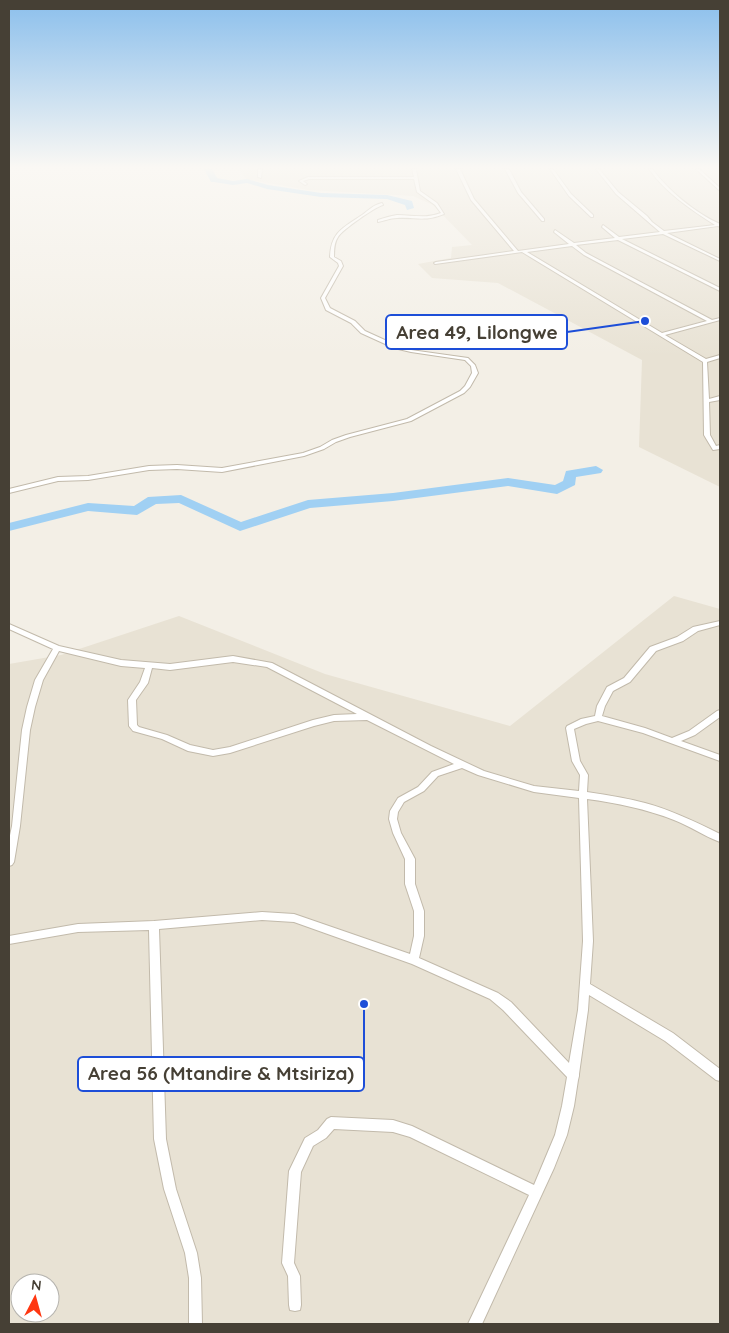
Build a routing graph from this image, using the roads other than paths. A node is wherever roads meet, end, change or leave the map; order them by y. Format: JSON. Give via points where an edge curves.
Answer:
{"nodes":[{"id":1,"x":340,"y":231,"type":"edge"},
{"id":2,"x":499,"y":231,"type":"edge"},
{"id":3,"x":555,"y":231,"type":"dead end"},
{"id":4,"x":609,"y":231,"type":"edge"},
{"id":5,"x":661,"y":231,"type":"edge"},
{"id":6,"x":678,"y":231,"type":"edge"},
{"id":7,"x":664,"y":233,"type":"junction"},
{"id":8,"x":619,"y":239,"type":"junction"},
{"id":9,"x":573,"y":245,"type":"junction"},
{"id":10,"x":517,"y":252,"type":"junction"},
{"id":11,"x":524,"y":252,"type":"junction"},
{"id":12,"x":720,"y":260,"type":"edge"},
{"id":13,"x":436,"y":263,"type":"dead end"},
{"id":14,"x":720,"y":290,"type":"edge"},
{"id":15,"x":720,"y":319,"type":"edge"},
{"id":16,"x":711,"y":321,"type":"junction"},
{"id":17,"x":663,"y":334,"type":"junction"},
{"id":18,"x":720,"y":356,"type":"edge"},
{"id":19,"x":705,"y":361,"type":"junction"},
{"id":20,"x":720,"y":398,"type":"edge"},
{"id":21,"x":706,"y":401,"type":"junction"},
{"id":22,"x":719,"y":450,"type":"edge"},
{"id":23,"x":9,"y":491,"type":"edge"},
{"id":24,"x":720,"y":623,"type":"edge"},
{"id":25,"x":9,"y":626,"type":"edge"},
{"id":26,"x":58,"y":648,"type":"junction"},
{"id":27,"x":149,"y":666,"type":"junction"},
{"id":28,"x":720,"y":713,"type":"edge"},
{"id":29,"x":368,"y":717,"type":"junction"},
{"id":30,"x":598,"y":718,"type":"junction"},
{"id":31,"x":672,"y":741,"type":"junction"},
{"id":32,"x":720,"y":758,"type":"edge"},
{"id":33,"x":462,"y":764,"type":"junction"},
{"id":34,"x":583,"y":796,"type":"junction"},
{"id":35,"x":720,"y":838,"type":"edge"},
{"id":36,"x":9,"y":862,"type":"edge"},
{"id":37,"x":154,"y":926,"type":"junction"},
{"id":38,"x":9,"y":940,"type":"edge"},
{"id":39,"x":414,"y":960,"type":"junction"},
{"id":40,"x":585,"y":987,"type":"junction"},
{"id":41,"x":574,"y":1076,"type":"junction"},
{"id":42,"x":720,"y":1076,"type":"edge"},
{"id":43,"x":536,"y":1192,"type":"junction"},
{"id":44,"x":294,"y":1305,"type":"dead end"},
{"id":45,"x":195,"y":1324,"type":"edge"},
{"id":46,"x":475,"y":1324,"type":"edge"}],
"edges":[{"from":1,"to":23,"type":"street","via":[[332,246],[332,257],[341,266],[323,298],[328,309],[353,322],[363,332],[396,347],[466,359],[473,365],[475,373],[462,392],[409,420],[348,436],[304,454],[222,470],[149,468],[88,478],[58,479]]},
{"from":2,"to":10,"type":"street"},
{"from":3,"to":9,"type":"street"},
{"from":4,"to":8,"type":"street"},
{"from":5,"to":7,"type":"street"},
{"from":6,"to":7,"type":"street"},
{"from":7,"to":8,"type":"street"},
{"from":7,"to":12,"type":"street"},
{"from":8,"to":9,"type":"street"},
{"from":8,"to":14,"type":"street"},
{"from":9,"to":11,"type":"street"},
{"from":9,"to":16,"type":"street"},
{"from":10,"to":11,"type":"street"},
{"from":10,"to":13,"type":"street"},
{"from":11,"to":17,"type":"street"},
{"from":15,"to":16,"type":"street"},
{"from":16,"to":17,"type":"street"},
{"from":17,"to":19,"type":"street"},
{"from":18,"to":19,"type":"street"},
{"from":19,"to":21,"type":"street"},
{"from":20,"to":21,"type":"street"},
{"from":21,"to":22,"type":"street","via":[[707,435]]},
{"from":24,"to":30,"type":"street","via":[[696,629],[654,650],[628,680],[610,689]]},
{"from":25,"to":26,"type":"street"},
{"from":26,"to":27,"type":"street","via":[[109,661]]},
{"from":26,"to":36,"type":"street","via":[[38,680],[31,707]]},
{"from":27,"to":29,"type":"street","via":[[233,659],[258,662],[277,668]]},
{"from":27,"to":29,"type":"street","via":[[144,683],[132,700],[132,726],[198,751],[219,752],[334,718]]},
{"from":28,"to":31,"type":"street","via":[[692,733]]},
{"from":29,"to":33,"type":"street"},
{"from":30,"to":31,"type":"street"},
{"from":30,"to":34,"type":"street","via":[[584,720],[570,728],[576,761],[584,775]]},
{"from":31,"to":32,"type":"street"},
{"from":33,"to":34,"type":"street","via":[[516,784]]},
{"from":33,"to":39,"type":"street","via":[[435,774],[421,789],[401,800],[394,811],[397,833],[410,859],[410,884],[418,911],[420,936]]},
{"from":34,"to":35,"type":"street","via":[[644,806],[679,818]]},
{"from":34,"to":40,"type":"street","via":[[588,941]]},
{"from":37,"to":38,"type":"street","via":[[78,928]]},
{"from":37,"to":39,"type":"street","via":[[198,920],[280,916]]},
{"from":37,"to":45,"type":"street","via":[[160,1139],[170,1189],[196,1278]]},
{"from":39,"to":41,"type":"street","via":[[494,996]]},
{"from":40,"to":41,"type":"street"},
{"from":40,"to":42,"type":"street","via":[[669,1037]]},
{"from":41,"to":43,"type":"street","via":[[561,1135]]},
{"from":43,"to":44,"type":"street","via":[[412,1132],[393,1126],[331,1123],[309,1142],[294,1171],[288,1263],[294,1276]]},
{"from":43,"to":46,"type":"street"}]}
